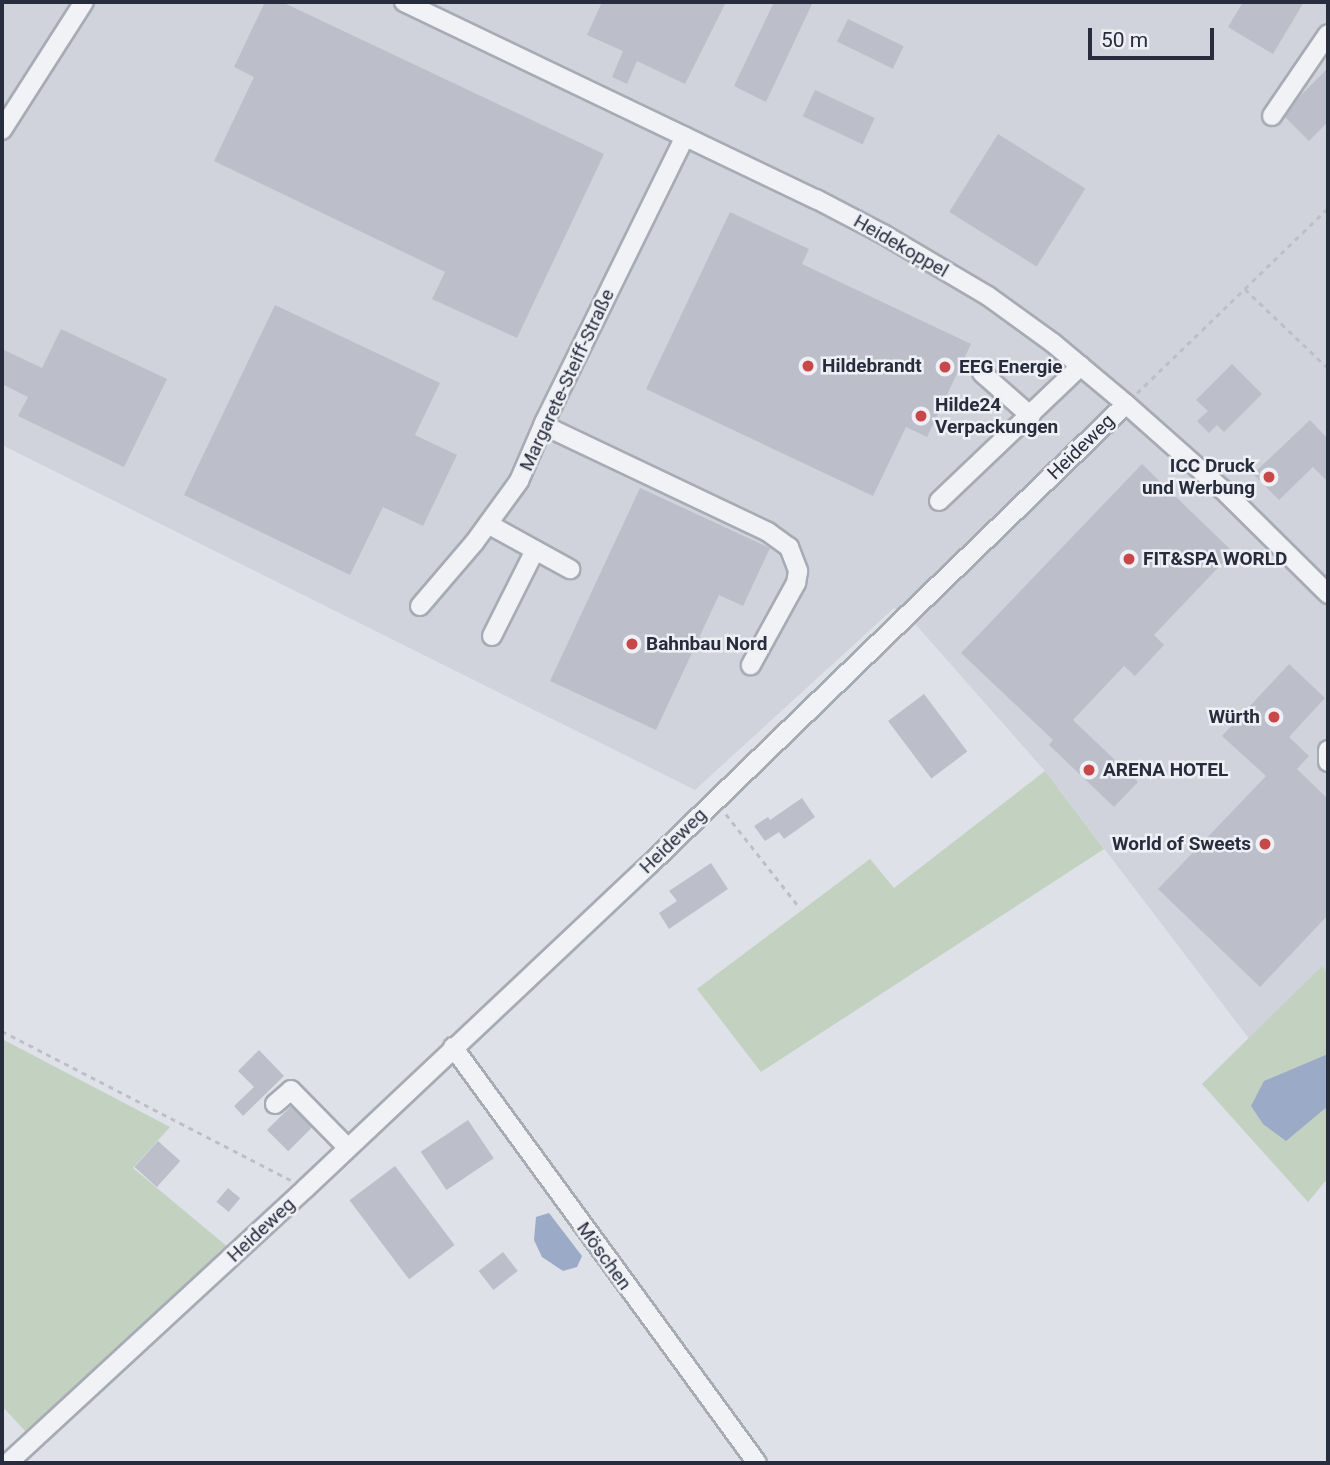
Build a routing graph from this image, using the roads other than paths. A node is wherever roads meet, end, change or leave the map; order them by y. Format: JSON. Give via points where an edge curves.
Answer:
{"nodes":[{"id":1,"x":84,"y":2,"type":"edge"},
{"id":2,"x":404,"y":2,"type":"edge"},
{"id":3,"x":1328,"y":34,"type":"edge"},
{"id":4,"x":1272,"y":116,"type":"dead end"},
{"id":5,"x":2,"y":130,"type":"edge"},
{"id":6,"x":685,"y":137,"type":"junction"},
{"id":7,"x":1081,"y":366,"type":"junction"},
{"id":8,"x":982,"y":373,"type":"dead end"},
{"id":9,"x":1126,"y":404,"type":"junction"},
{"id":10,"x":1031,"y":415,"type":"junction"},
{"id":11,"x":543,"y":425,"type":"junction"},
{"id":12,"x":939,"y":501,"type":"dead end"},
{"id":13,"x":488,"y":524,"type":"junction"},
{"id":14,"x":535,"y":550,"type":"junction"},
{"id":15,"x":570,"y":569,"type":"dead end"},
{"id":16,"x":1328,"y":594,"type":"edge"},
{"id":17,"x":420,"y":606,"type":"dead end"},
{"id":18,"x":492,"y":636,"type":"dead end"},
{"id":19,"x":751,"y":665,"type":"dead end"},
{"id":20,"x":1328,"y":750,"type":"edge"},
{"id":21,"x":1328,"y":762,"type":"edge"},
{"id":22,"x":453,"y":1048,"type":"junction"},
{"id":23,"x":275,"y":1104,"type":"dead end"},
{"id":24,"x":348,"y":1148,"type":"junction"},
{"id":25,"x":8,"y":1463,"type":"edge"},
{"id":26,"x":757,"y":1463,"type":"edge"}],
"edges":[{"from":1,"to":5,"type":"street"},
{"from":2,"to":6,"type":"street","name":"Heidekoppel"},
{"from":3,"to":4,"type":"street"},
{"from":6,"to":7,"type":"street","name":"Heidekoppel","via":[[883,234],[988,296]]},
{"from":6,"to":11,"type":"street","name":"Margarete-Steiff-Straße"},
{"from":7,"to":9,"type":"street","name":"Heidekoppel"},
{"from":7,"to":10,"type":"street"},
{"from":8,"to":10,"type":"street"},
{"from":9,"to":16,"type":"street","name":"Heidekoppel"},
{"from":9,"to":22,"type":"street","name":"Heideweg"},
{"from":10,"to":12,"type":"street"},
{"from":11,"to":13,"type":"street","name":"Margarete-Steiff-Straße","via":[[519,481]]},
{"from":11,"to":19,"type":"street","via":[[768,532],[789,547],[798,571],[796,583]]},
{"from":13,"to":14,"type":"street"},
{"from":13,"to":17,"type":"street","name":"Margarete-Steiff-Straße"},
{"from":14,"to":15,"type":"street"},
{"from":14,"to":18,"type":"street"},
{"from":20,"to":21,"type":"street"},
{"from":22,"to":24,"type":"street","name":"Heideweg"},
{"from":22,"to":26,"type":"street","name":"Möschen"},
{"from":23,"to":24,"type":"street","via":[[290,1090]]},
{"from":24,"to":25,"type":"street","name":"Heideweg"}]}
